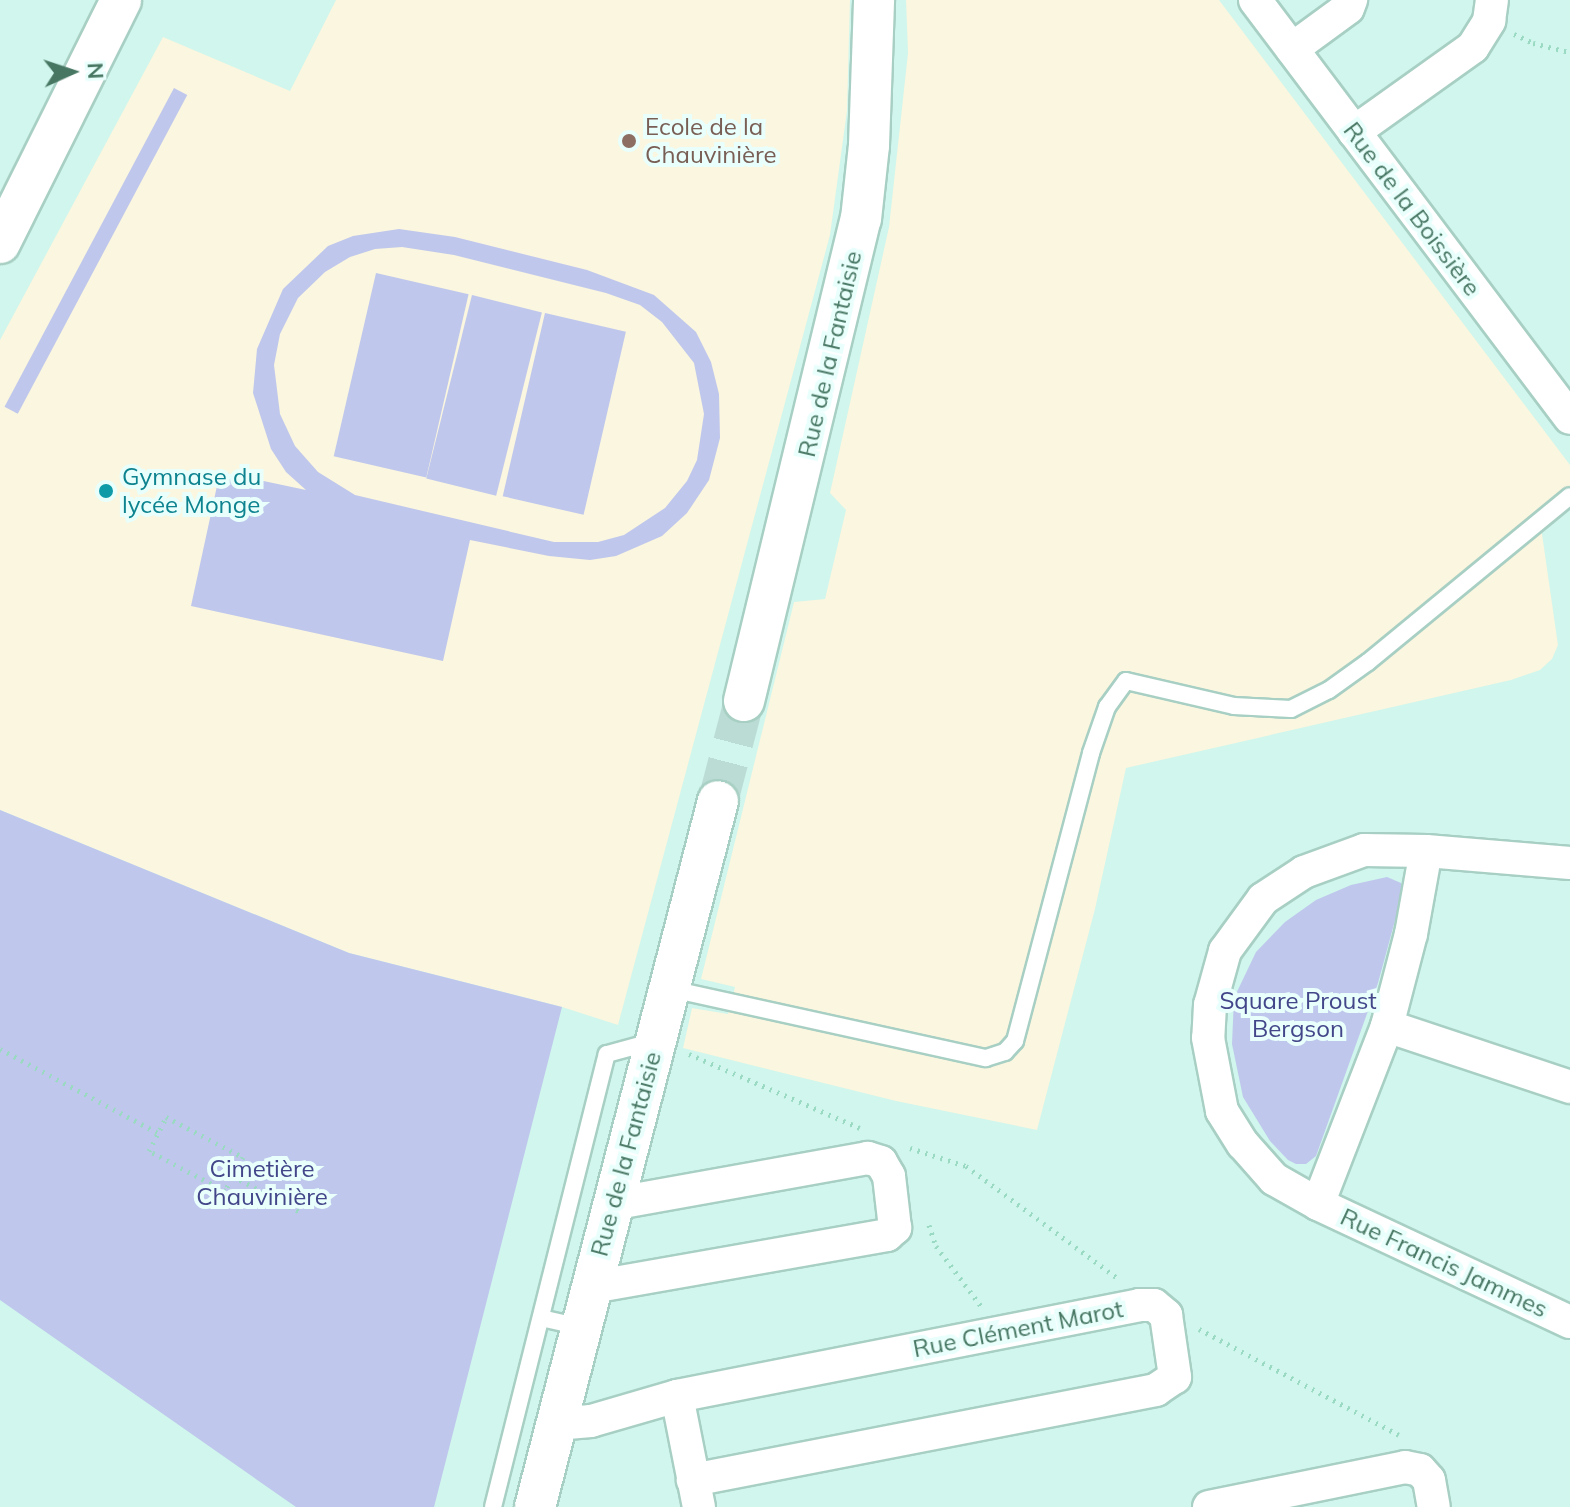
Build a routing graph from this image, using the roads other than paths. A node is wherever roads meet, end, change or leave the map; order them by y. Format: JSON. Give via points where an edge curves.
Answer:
{"nodes":[{"id":1,"x":121,"y":0,"type":"edge"},
{"id":2,"x":874,"y":0,"type":"edge"},
{"id":3,"x":1255,"y":0,"type":"edge"},
{"id":4,"x":1351,"y":0,"type":"edge"},
{"id":5,"x":1490,"y":10,"type":"edge"},
{"id":6,"x":1292,"y":49,"type":"junction"},
{"id":7,"x":1354,"y":132,"type":"junction"},
{"id":8,"x":0,"y":243,"type":"edge"},
{"id":9,"x":1567,"y":408,"type":"edge"},
{"id":10,"x":1570,"y":496,"type":"edge"},
{"id":11,"x":744,"y":701,"type":"tunnel mouth"},
{"id":12,"x":718,"y":801,"type":"tunnel mouth"},
{"id":13,"x":1426,"y":851,"type":"junction"},
{"id":14,"x":1570,"y":863,"type":"edge"},
{"id":15,"x":669,"y":989,"type":"junction"},
{"id":16,"x":1387,"y":1026,"type":"junction"},
{"id":17,"x":656,"y":1040,"type":"junction"},
{"id":18,"x":1570,"y":1087,"type":"edge"},
{"id":19,"x":613,"y":1204,"type":"junction"},
{"id":20,"x":1318,"y":1204,"type":"junction"},
{"id":21,"x":592,"y":1287,"type":"junction"},
{"id":22,"x":541,"y":1318,"type":"junction"},
{"id":23,"x":1570,"y":1322,"type":"edge"},
{"id":24,"x":581,"y":1327,"type":"junction"},
{"id":25,"x":677,"y":1396,"type":"junction"},
{"id":26,"x":556,"y":1424,"type":"junction"},
{"id":27,"x":696,"y":1493,"type":"edge"},
{"id":28,"x":493,"y":1507,"type":"edge"},
{"id":29,"x":535,"y":1507,"type":"edge"},
{"id":30,"x":1209,"y":1507,"type":"edge"},
{"id":31,"x":1434,"y":1507,"type":"edge"}],
"edges":[{"from":1,"to":8,"type":"street"},
{"from":2,"to":11,"type":"street","name":"Rue de la Fantaisie","via":[[861,219]]},
{"from":3,"to":6,"type":"street","name":"Rue de la Boissière"},
{"from":4,"to":6,"type":"street","via":[[1348,8]]},
{"from":5,"to":7,"type":"street","via":[[1473,47]]},
{"from":6,"to":7,"type":"street","name":"Rue de la Boissière"},
{"from":7,"to":9,"type":"street","name":"Rue de la Boissière"},
{"from":10,"to":15,"type":"lane","via":[[1368,662],[1291,709],[1234,706],[1126,681],[1107,707],[1091,753],[1015,1041],[1005,1052],[986,1058]]},
{"from":12,"to":15,"type":"street","name":"Rue de la Fantaisie"},
{"from":13,"to":14,"type":"street","name":"Rue Francis Jammes"},
{"from":13,"to":16,"type":"street"},
{"from":13,"to":20,"type":"street","name":"Rue Francis Jammes","via":[[1364,850],[1304,872],[1263,899],[1225,951],[1210,1005],[1208,1038],[1222,1111],[1274,1179]]},
{"from":15,"to":17,"type":"street","name":"Rue de la Fantaisie"},
{"from":16,"to":18,"type":"street"},
{"from":16,"to":20,"type":"street"},
{"from":17,"to":19,"type":"street","name":"Rue de la Fantaisie"},
{"from":17,"to":22,"type":"lane","via":[[607,1054]]},
{"from":19,"to":21,"type":"street","name":"Rue de la Fantaisie"},
{"from":19,"to":21,"type":"street","via":[[868,1158],[881,1162],[889,1176],[895,1228],[887,1235]]},
{"from":20,"to":23,"type":"street","name":"Rue Francis Jammes"},
{"from":21,"to":24,"type":"street","name":"Rue de la Fantaisie"},
{"from":22,"to":24,"type":"lane"},
{"from":22,"to":28,"type":"lane"},
{"from":24,"to":26,"type":"street","name":"Rue de la Fantaisie"},
{"from":25,"to":26,"type":"street","name":"Rue Clément Marot","via":[[591,1421]]},
{"from":25,"to":27,"type":"street"},
{"from":25,"to":27,"type":"street","name":"Rue Clément Marot","via":[[1139,1305],[1154,1305],[1166,1315],[1175,1377],[1156,1390]]},
{"from":26,"to":29,"type":"street","name":"Rue de la Fantaisie"},
{"from":30,"to":31,"type":"street","via":[[1405,1467],[1420,1470],[1429,1480]]}]}
